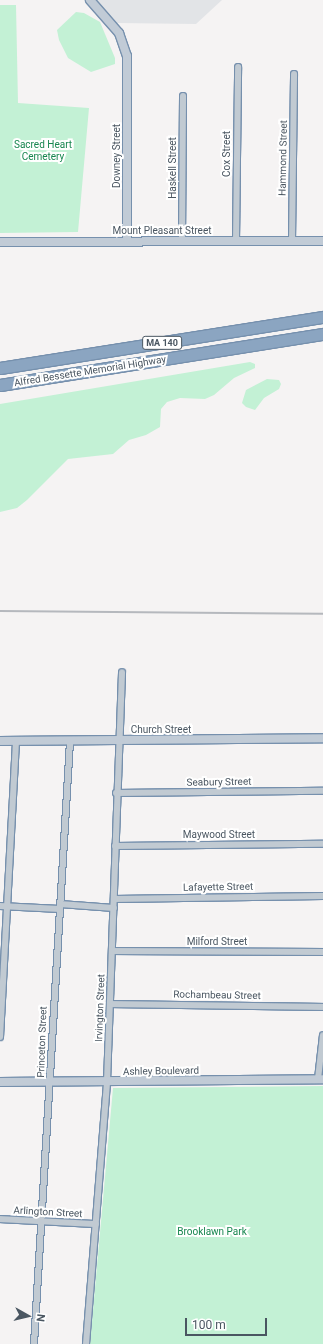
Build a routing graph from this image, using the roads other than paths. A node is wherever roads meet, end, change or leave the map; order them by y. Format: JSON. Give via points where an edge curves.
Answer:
{"nodes":[{"id":1,"x":90,"y":0,"type":"edge"},
{"id":2,"x":238,"y":67,"type":"dead end"},
{"id":3,"x":294,"y":74,"type":"dead end"},
{"id":4,"x":183,"y":96,"type":"dead end"},
{"id":5,"x":127,"y":241,"type":"junction"},
{"id":6,"x":182,"y":241,"type":"junction"},
{"id":7,"x":236,"y":241,"type":"junction"},
{"id":8,"x":292,"y":241,"type":"junction"},
{"id":9,"x":323,"y":241,"type":"edge"},
{"id":10,"x":0,"y":242,"type":"edge"},
{"id":11,"x":323,"y":316,"type":"edge"},
{"id":12,"x":323,"y":334,"type":"edge"},
{"id":13,"x":0,"y":368,"type":"edge"},
{"id":14,"x":0,"y":386,"type":"edge"},
{"id":15,"x":122,"y":672,"type":"dead end"},
{"id":16,"x":323,"y":738,"type":"edge"},
{"id":17,"x":117,"y":740,"type":"junction"},
{"id":18,"x":0,"y":741,"type":"edge"},
{"id":19,"x":16,"y":741,"type":"junction"},
{"id":20,"x":70,"y":741,"type":"junction"},
{"id":21,"x":323,"y":791,"type":"edge"},
{"id":22,"x":116,"y":793,"type":"junction"},
{"id":23,"x":323,"y":844,"type":"edge"},
{"id":24,"x":115,"y":846,"type":"junction"},
{"id":25,"x":323,"y":896,"type":"edge"},
{"id":26,"x":114,"y":899,"type":"junction"},
{"id":27,"x":0,"y":906,"type":"edge"},
{"id":28,"x":7,"y":906,"type":"junction"},
{"id":29,"x":60,"y":906,"type":"junction"},
{"id":30,"x":114,"y":908,"type":"junction"},
{"id":31,"x":112,"y":951,"type":"junction"},
{"id":32,"x":323,"y":952,"type":"edge"},
{"id":33,"x":110,"y":1004,"type":"junction"},
{"id":34,"x":323,"y":1007,"type":"edge"},
{"id":35,"x":323,"y":1035,"type":"edge"},
{"id":36,"x":0,"y":1037,"type":"edge"},
{"id":37,"x":320,"y":1080,"type":"edge"},
{"id":38,"x":0,"y":1082,"type":"edge"},
{"id":39,"x":51,"y":1082,"type":"junction"},
{"id":40,"x":107,"y":1082,"type":"junction"},
{"id":41,"x":0,"y":1219,"type":"edge"},
{"id":42,"x":42,"y":1221,"type":"junction"},
{"id":43,"x":96,"y":1224,"type":"junction"},
{"id":44,"x":34,"y":1344,"type":"edge"},
{"id":45,"x":86,"y":1344,"type":"edge"}],
"edges":[{"from":1,"to":5,"type":"main road","name":"Downey Street","via":[[122,38],[127,56]]},
{"from":2,"to":7,"type":"street","name":"Cox Street"},
{"from":3,"to":8,"type":"street","name":"Hammond Street"},
{"from":4,"to":6,"type":"street","name":"Haskell Street"},
{"from":5,"to":6,"type":"main road","name":"Mount Pleasant Street"},
{"from":5,"to":10,"type":"main road","name":"Mount Pleasant Street"},
{"from":6,"to":7,"type":"main road","name":"Mount Pleasant Street"},
{"from":7,"to":8,"type":"main road","name":"Mount Pleasant Street"},
{"from":8,"to":9,"type":"main road","name":"Mount Pleasant Street"},
{"from":11,"to":13,"type":"highway","name":"Alfred Bessette Memorial Highway","number":"MA 140"},
{"from":12,"to":14,"type":"highway","name":"Alfred Bessette Memorial Highway","number":"MA 140"},
{"from":15,"to":17,"type":"street","name":"Irvington Street"},
{"from":16,"to":17,"type":"main road","name":"Church Street"},
{"from":17,"to":20,"type":"main road","name":"Church Street"},
{"from":17,"to":22,"type":"street","name":"Irvington Street"},
{"from":18,"to":19,"type":"main road","name":"Church Street"},
{"from":19,"to":20,"type":"main road","name":"Church Street"},
{"from":19,"to":28,"type":"street"},
{"from":20,"to":29,"type":"street","name":"Princeton Street"},
{"from":21,"to":22,"type":"street","name":"Seabury Street"},
{"from":22,"to":24,"type":"street","name":"Irvington Street"},
{"from":23,"to":24,"type":"street","name":"Maywood Street"},
{"from":24,"to":26,"type":"street","name":"Irvington Street"},
{"from":25,"to":26,"type":"street","name":"Lafayette Street"},
{"from":26,"to":30,"type":"street","name":"Irvington Street"},
{"from":27,"to":28,"type":"street"},
{"from":28,"to":29,"type":"street"},
{"from":28,"to":36,"type":"street"},
{"from":29,"to":30,"type":"street"},
{"from":29,"to":39,"type":"street","name":"Princeton Street"},
{"from":30,"to":31,"type":"street","name":"Irvington Street"},
{"from":31,"to":32,"type":"street","name":"Milford Street"},
{"from":31,"to":33,"type":"street","name":"Irvington Street"},
{"from":33,"to":34,"type":"street","name":"Rochambeau Street"},
{"from":33,"to":40,"type":"street","name":"Irvington Street"},
{"from":35,"to":37,"type":"street"},
{"from":37,"to":40,"type":"main road","name":"Ashley Boulevard"},
{"from":38,"to":39,"type":"main road","name":"Ashley Boulevard"},
{"from":39,"to":40,"type":"main road","name":"Ashley Boulevard"},
{"from":39,"to":42,"type":"street","name":"Princeton Street"},
{"from":40,"to":43,"type":"street","name":"Irvington Street"},
{"from":41,"to":42,"type":"street","name":"Arlington Street"},
{"from":42,"to":43,"type":"street","name":"Arlington Street"},
{"from":42,"to":44,"type":"street","name":"Princeton Street"},
{"from":43,"to":45,"type":"street","name":"Irvington Street"}]}
